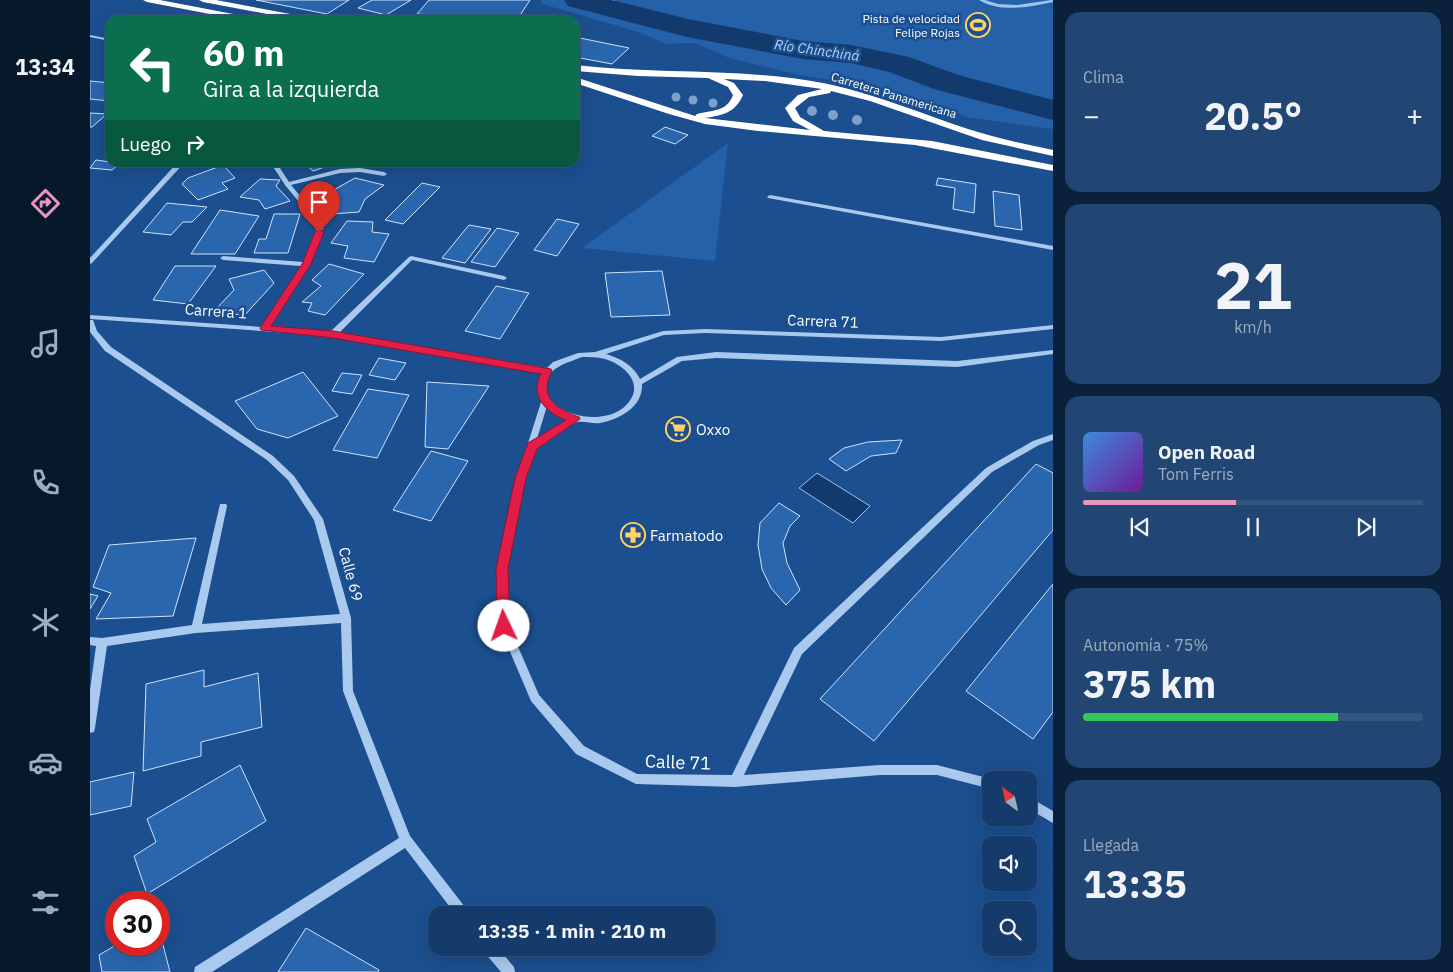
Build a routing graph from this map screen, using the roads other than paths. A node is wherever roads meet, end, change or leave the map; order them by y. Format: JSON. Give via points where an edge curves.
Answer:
{"nodes":[{"id":1,"x":147,"y":0,"type":"edge"},
{"id":2,"x":203,"y":0,"type":"edge"},
{"id":3,"x":227,"y":15,"type":"edge"},
{"id":4,"x":285,"y":15,"type":"edge"},
{"id":5,"x":90,"y":36,"type":"edge"},
{"id":6,"x":105,"y":39,"type":"edge"},
{"id":7,"x":580,"y":69,"type":"edge"},
{"id":8,"x":694,"y":74,"type":"junction"},
{"id":9,"x":580,"y":81,"type":"edge"},
{"id":10,"x":860,"y":95,"type":"junction"},
{"id":11,"x":673,"y":114,"type":"junction"},
{"id":12,"x":837,"y":135,"type":"junction"},
{"id":13,"x":1053,"y":153,"type":"edge"},
{"id":14,"x":177,"y":167,"type":"edge"},
{"id":15,"x":276,"y":167,"type":"edge"},
{"id":16,"x":1053,"y":168,"type":"edge"},
{"id":17,"x":384,"y":174,"type":"dead end"},
{"id":18,"x":287,"y":184,"type":"junction"},
{"id":19,"x":770,"y":197,"type":"dead end"},
{"id":20,"x":1053,"y":248,"type":"edge"},
{"id":21,"x":223,"y":258,"type":"dead end"},
{"id":22,"x":90,"y":262,"type":"edge"},
{"id":23,"x":306,"y":264,"type":"junction"},
{"id":24,"x":504,"y":278,"type":"dead end"},
{"id":25,"x":90,"y":317,"type":"edge"},
{"id":26,"x":90,"y":322,"type":"edge"},
{"id":27,"x":1053,"y":327,"type":"edge"},
{"id":28,"x":265,"y":328,"type":"junction"},
{"id":29,"x":333,"y":334,"type":"junction"},
{"id":30,"x":1053,"y":352,"type":"edge"},
{"id":31,"x":595,"y":355,"type":"junction"},
{"id":32,"x":547,"y":371,"type":"junction"},
{"id":33,"x":638,"y":384,"type":"junction"},
{"id":34,"x":545,"y":401,"type":"junction"},
{"id":35,"x":575,"y":419,"type":"junction"},
{"id":36,"x":1053,"y":437,"type":"edge"},
{"id":37,"x":532,"y":446,"type":"junction"},
{"id":38,"x":223,"y":506,"type":"dead end"},
{"id":39,"x":346,"y":618,"type":"junction"},
{"id":40,"x":196,"y":628,"type":"junction"},
{"id":41,"x":90,"y":641,"type":"edge"},
{"id":42,"x":102,"y":642,"type":"junction"},
{"id":43,"x":90,"y":728,"type":"edge"},
{"id":44,"x":735,"y":781,"type":"junction"},
{"id":45,"x":982,"y":782,"type":"edge"},
{"id":46,"x":1038,"y":808,"type":"edge"},
{"id":47,"x":1053,"y":817,"type":"edge"},
{"id":48,"x":406,"y":840,"type":"junction"},
{"id":49,"x":457,"y":906,"type":"edge"},
{"id":50,"x":496,"y":956,"type":"edge"},
{"id":51,"x":200,"y":972,"type":"edge"},
{"id":52,"x":509,"y":972,"type":"edge"}],
"edges":[{"from":1,"to":3,"type":"highway"},
{"from":2,"to":4,"type":"highway"},
{"from":5,"to":6,"type":"street"},
{"from":7,"to":8,"type":"highway","name":"Carretera Panamericana"},
{"from":8,"to":10,"type":"highway","name":"Carretera Panamericana","via":[[778,79]]},
{"from":8,"to":11,"type":"highway","via":[[731,85],[738,95],[734,106],[719,113],[697,116]]},
{"from":9,"to":11,"type":"highway"},
{"from":10,"to":12,"type":"highway","via":[[837,90],[814,92],[798,98],[790,108],[796,119],[813,129]]},
{"from":10,"to":13,"type":"highway","name":"Carretera Panamericana","via":[[1008,144]]},
{"from":11,"to":12,"type":"highway","via":[[736,126]]},
{"from":12,"to":16,"type":"highway","via":[[916,142]]},
{"from":14,"to":22,"type":"street"},
{"from":15,"to":18,"type":"street"},
{"from":17,"to":18,"type":"street","via":[[340,171]]},
{"from":18,"to":23,"type":"street","via":[[321,225]]},
{"from":19,"to":20,"type":"street"},
{"from":21,"to":23,"type":"street"},
{"from":23,"to":28,"type":"street"},
{"from":24,"to":29,"type":"street","via":[[411,258]]},
{"from":25,"to":28,"type":"street","name":"Carrera 1"},
{"from":26,"to":39,"type":"street","name":"Calle 69","via":[[108,349],[270,458],[291,478],[318,519]]},
{"from":27,"to":31,"type":"street","name":"Carrera 71","via":[[941,340],[706,331],[663,333]]},
{"from":28,"to":29,"type":"street","name":"Carrera 1"},
{"from":29,"to":32,"type":"street","name":"Carrera 1"},
{"from":30,"to":33,"type":"street","via":[[956,364],[716,355],[680,359]]},
{"from":31,"to":32,"type":"street","via":[[568,358]]},
{"from":31,"to":33,"type":"street","via":[[629,368]]},
{"from":32,"to":34,"type":"street","via":[[541,391]]},
{"from":33,"to":35,"type":"street","via":[[634,402],[621,413],[603,419]]},
{"from":34,"to":35,"type":"street","via":[[563,415]]},
{"from":34,"to":37,"type":"street","name":"Calle 71"},
{"from":35,"to":37,"type":"street"},
{"from":36,"to":44,"type":"street","via":[[989,470],[798,652]]},
{"from":37,"to":44,"type":"street","name":"Calle 71","via":[[521,478],[502,569],[504,626],[535,698],[580,750],[636,779]]},
{"from":38,"to":40,"type":"street"},
{"from":39,"to":40,"type":"street"},
{"from":39,"to":48,"type":"street","name":"Calle 69","via":[[348,691]]},
{"from":40,"to":42,"type":"street"},
{"from":41,"to":42,"type":"street"},
{"from":42,"to":43,"type":"street"},
{"from":44,"to":45,"type":"street","name":"Calle 71","via":[[880,770],[937,770]]},
{"from":46,"to":47,"type":"street"},
{"from":48,"to":49,"type":"street","name":"Calle 69"},
{"from":48,"to":51,"type":"street"},
{"from":50,"to":52,"type":"street"}]}
